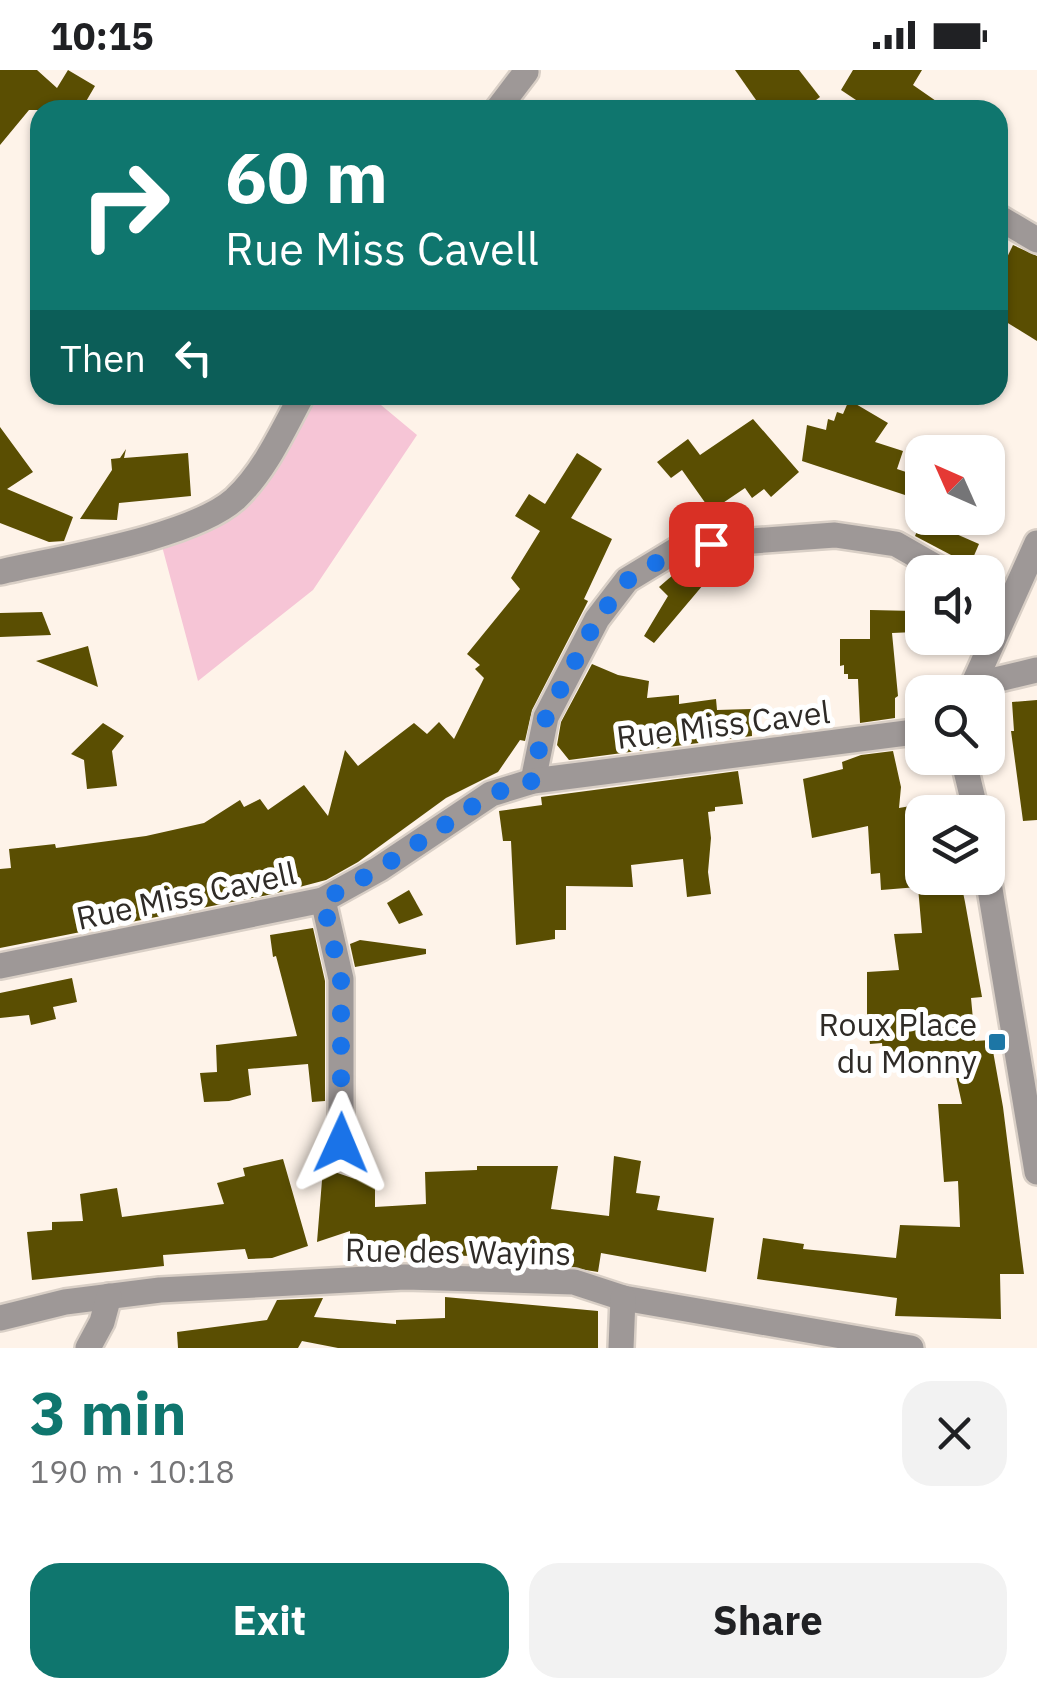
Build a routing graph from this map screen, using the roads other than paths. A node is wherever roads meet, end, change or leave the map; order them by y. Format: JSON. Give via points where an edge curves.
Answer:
{"nodes":[{"id":1,"x":526,"y":72,"type":"edge"},
{"id":2,"x":505,"y":100,"type":"edge"},
{"id":3,"x":1008,"y":222,"type":"edge"},
{"id":4,"x":1037,"y":240,"type":"edge"},
{"id":5,"x":296,"y":405,"type":"edge"},
{"id":6,"x":1037,"y":543,"type":"edge"},
{"id":7,"x":916,"y":555,"type":"edge"},
{"id":8,"x":0,"y":572,"type":"edge"},
{"id":9,"x":1005,"y":597,"type":"edge"},
{"id":10,"x":1037,"y":670,"type":"edge"},
{"id":11,"x":1005,"y":679,"type":"edge"},
{"id":12,"x":905,"y":733,"type":"edge"},
{"id":13,"x":532,"y":781,"type":"junction"},
{"id":14,"x":991,"y":895,"type":"edge"},
{"id":15,"x":323,"y":900,"type":"junction"},
{"id":16,"x":0,"y":966,"type":"edge"},
{"id":17,"x":341,"y":1143,"type":"dead end"},
{"id":18,"x":1037,"y":1172,"type":"edge"},
{"id":19,"x":109,"y":1296,"type":"junction"},
{"id":20,"x":623,"y":1298,"type":"junction"},
{"id":21,"x":0,"y":1318,"type":"edge"},
{"id":22,"x":88,"y":1348,"type":"edge"},
{"id":23,"x":621,"y":1348,"type":"edge"},
{"id":24,"x":911,"y":1348,"type":"edge"}],
"edges":[{"from":1,"to":2,"type":"street"},
{"from":3,"to":4,"type":"street"},
{"from":5,"to":8,"type":"street","via":[[234,500],[178,530]]},
{"from":6,"to":9,"type":"street"},
{"from":7,"to":13,"type":"street","via":[[896,544],[834,534],[683,546],[628,580],[597,619],[546,717]]},
{"from":10,"to":11,"type":"street"},
{"from":12,"to":13,"type":"street","name":"Rue Miss Cavel"},
{"from":13,"to":15,"type":"street","name":"Rue Miss Cavell","via":[[491,794]]},
{"from":14,"to":18,"type":"street"},
{"from":15,"to":16,"type":"street","name":"Rue Miss Cavell"},
{"from":15,"to":17,"type":"street","via":[[341,979]]},
{"from":19,"to":20,"type":"street","name":"Rue des Wayins","via":[[405,1277],[574,1282]]},
{"from":19,"to":21,"type":"street","name":"Rue des Wayins"},
{"from":19,"to":22,"type":"street"},
{"from":20,"to":23,"type":"street"},
{"from":20,"to":24,"type":"street","name":"Rue des Wayins"}]}
